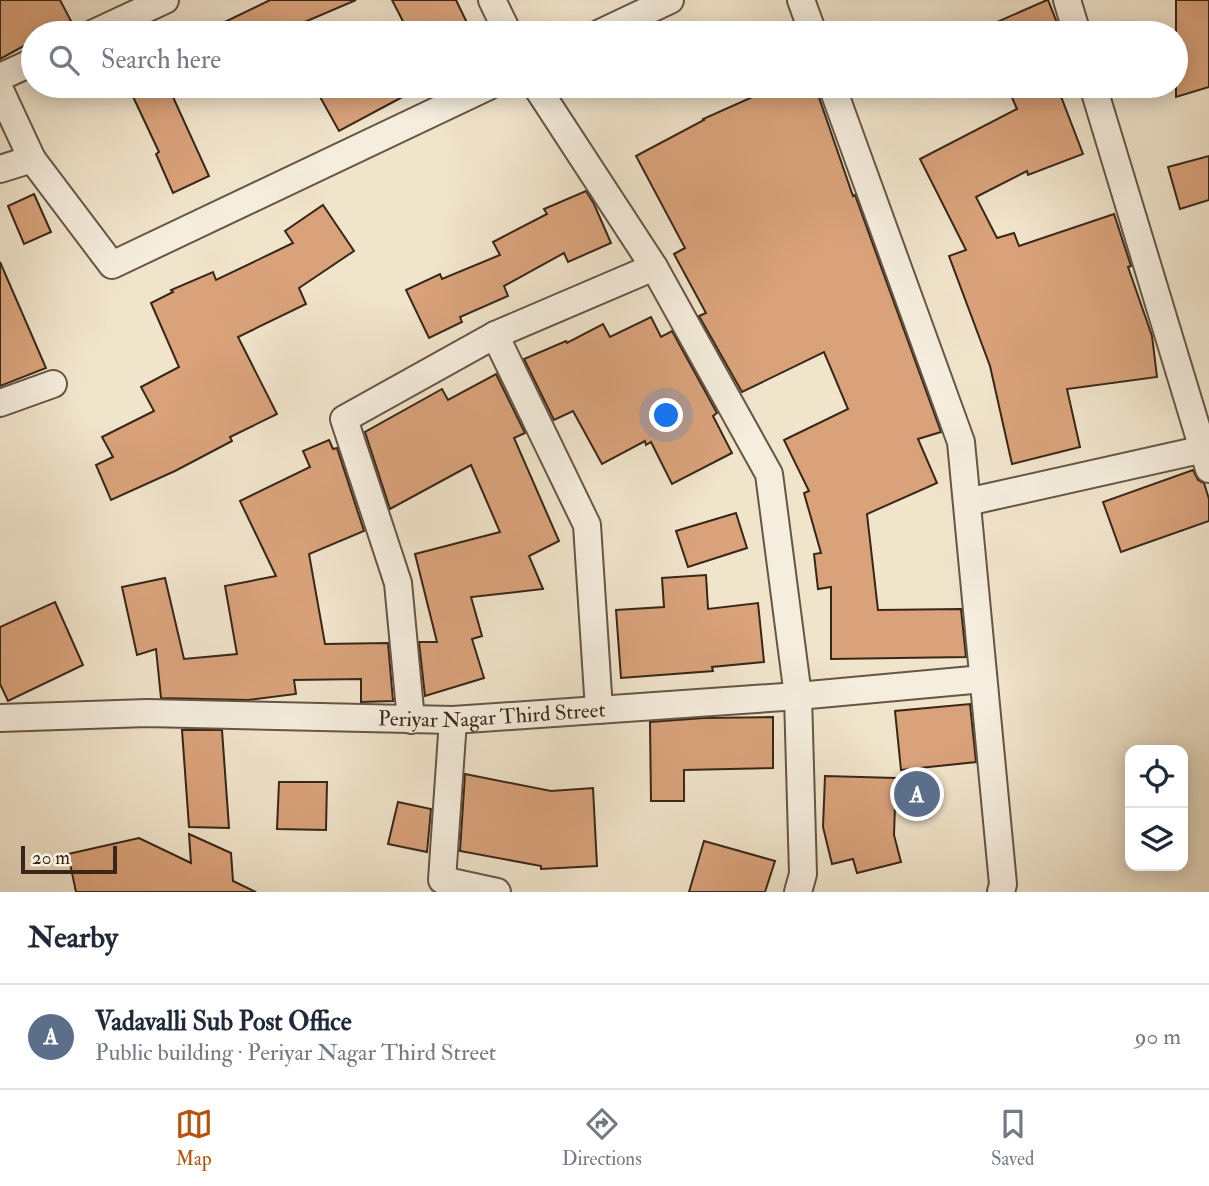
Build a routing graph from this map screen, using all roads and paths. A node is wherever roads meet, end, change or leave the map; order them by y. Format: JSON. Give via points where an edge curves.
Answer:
{"nodes":[{"id":1,"x":165,"y":0,"type":"edge"},
{"id":2,"x":492,"y":0,"type":"edge"},
{"id":3,"x":670,"y":0,"type":"edge"},
{"id":4,"x":801,"y":0,"type":"edge"},
{"id":5,"x":1067,"y":0,"type":"edge"},
{"id":6,"x":120,"y":21,"type":"edge"},
{"id":7,"x":502,"y":21,"type":"edge"},
{"id":8,"x":625,"y":21,"type":"edge"},
{"id":9,"x":809,"y":21,"type":"edge"},
{"id":10,"x":1073,"y":21,"type":"edge"},
{"id":11,"x":21,"y":67,"type":"edge"},
{"id":12,"x":0,"y":77,"type":"edge"},
{"id":13,"x":0,"y":90,"type":"edge"},
{"id":14,"x":464,"y":98,"type":"edge"},
{"id":15,"x":544,"y":98,"type":"edge"},
{"id":16,"x":836,"y":98,"type":"edge"},
{"id":17,"x":1097,"y":98,"type":"edge"},
{"id":18,"x":32,"y":159,"type":"junction"},
{"id":19,"x":0,"y":169,"type":"edge"},
{"id":20,"x":654,"y":267,"type":"junction"},
{"id":21,"x":495,"y":335,"type":"junction"},
{"id":22,"x":53,"y":384,"type":"dead end"},
{"id":23,"x":0,"y":403,"type":"edge"},
{"id":24,"x":1207,"y":455,"type":"edge"},
{"id":25,"x":967,"y":502,"type":"junction"},
{"id":26,"x":984,"y":679,"type":"junction"},
{"id":27,"x":799,"y":695,"type":"junction"},
{"id":28,"x":599,"y":710,"type":"junction"},
{"id":29,"x":0,"y":718,"type":"edge"},
{"id":30,"x":411,"y":720,"type":"junction"},
{"id":31,"x":453,"y":720,"type":"junction"},
{"id":32,"x":442,"y":886,"type":"edge"},
{"id":33,"x":497,"y":892,"type":"edge"},
{"id":34,"x":798,"y":892,"type":"edge"},
{"id":35,"x":1001,"y":892,"type":"edge"}],
"edges":[{"from":1,"to":6,"type":"street"},
{"from":2,"to":7,"type":"street"},
{"from":3,"to":8,"type":"street"},
{"from":4,"to":9,"type":"street"},
{"from":5,"to":10,"type":"street"},
{"from":11,"to":12,"type":"street"},
{"from":13,"to":18,"type":"street"},
{"from":14,"to":18,"type":"street","via":[[112,265]]},
{"from":15,"to":20,"type":"street"},
{"from":16,"to":25,"type":"street","via":[[961,442]]},
{"from":17,"to":24,"type":"street"},
{"from":18,"to":19,"type":"street"},
{"from":20,"to":21,"type":"street"},
{"from":20,"to":27,"type":"street","via":[[769,474]]},
{"from":21,"to":28,"type":"street","via":[[587,525]]},
{"from":21,"to":30,"type":"street","via":[[344,419],[398,583]]},
{"from":22,"to":23,"type":"street"},
{"from":24,"to":25,"type":"street"},
{"from":25,"to":26,"type":"street"},
{"from":26,"to":27,"type":"street","name":"Periyar Nagar Third Street"},
{"from":26,"to":35,"type":"street"},
{"from":27,"to":28,"type":"street","name":"Periyar Nagar Third Street"},
{"from":27,"to":34,"type":"street","via":[[803,874]]},
{"from":28,"to":31,"type":"street","name":"Periyar Nagar Third Street"},
{"from":29,"to":30,"type":"street","name":"Periyar Nagar Third Street","via":[[148,713]]},
{"from":30,"to":31,"type":"street","name":"Periyar Nagar Third Street"},
{"from":31,"to":32,"type":"street"},
{"from":32,"to":33,"type":"street"}]}
